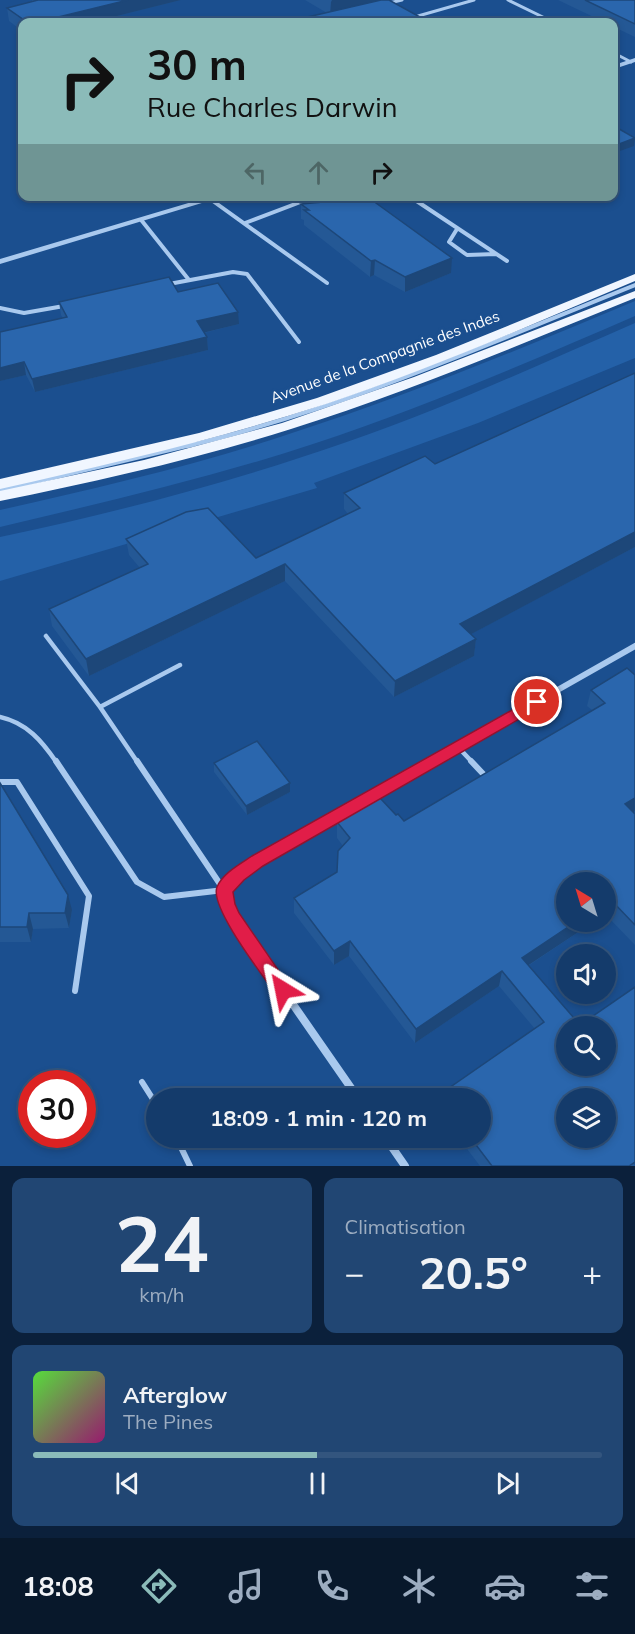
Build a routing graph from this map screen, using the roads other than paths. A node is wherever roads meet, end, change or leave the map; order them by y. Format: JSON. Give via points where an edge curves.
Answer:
{"nodes":[{"id":1,"x":402,"y":0,"type":"edge"},
{"id":2,"x":474,"y":0,"type":"edge"},
{"id":3,"x":508,"y":0,"type":"edge"},
{"id":4,"x":379,"y":5,"type":"edge"},
{"id":5,"x":418,"y":16,"type":"edge"},
{"id":6,"x":545,"y":18,"type":"edge"},
{"id":7,"x":618,"y":55,"type":"edge"},
{"id":8,"x":633,"y":61,"type":"edge"},
{"id":9,"x":618,"y":66,"type":"edge"},
{"id":10,"x":199,"y":201,"type":"edge"},
{"id":11,"x":212,"y":201,"type":"edge"},
{"id":12,"x":303,"y":201,"type":"edge"},
{"id":13,"x":416,"y":201,"type":"edge"},
{"id":14,"x":142,"y":221,"type":"junction"},
{"id":15,"x":245,"y":223,"type":"junction"},
{"id":16,"x":457,"y":229,"type":"junction"},
{"id":17,"x":496,"y":254,"type":"junction"},
{"id":18,"x":507,"y":261,"type":"dead end"},
{"id":19,"x":0,"y":262,"type":"edge"},
{"id":20,"x":635,"y":277,"type":"edge"},
{"id":21,"x":189,"y":280,"type":"junction"},
{"id":22,"x":327,"y":283,"type":"dead end"},
{"id":23,"x":166,"y":285,"type":"edge"},
{"id":24,"x":635,"y":285,"type":"edge"},
{"id":25,"x":635,"y":294,"type":"edge"},
{"id":26,"x":64,"y":306,"type":"edge"},
{"id":27,"x":0,"y":308,"type":"edge"},
{"id":28,"x":299,"y":342,"type":"dead end"},
{"id":29,"x":0,"y":484,"type":"edge"},
{"id":30,"x":0,"y":490,"type":"edge"},
{"id":31,"x":0,"y":496,"type":"edge"},
{"id":32,"x":46,"y":636,"type":"dead end"},
{"id":33,"x":635,"y":646,"type":"edge"},
{"id":34,"x":180,"y":666,"type":"dead end"},
{"id":35,"x":100,"y":707,"type":"junction"},
{"id":36,"x":0,"y":717,"type":"edge"},
{"id":37,"x":458,"y":747,"type":"junction"},
{"id":38,"x":487,"y":778,"type":"edge"},
{"id":39,"x":0,"y":782,"type":"edge"},
{"id":40,"x":224,"y":890,"type":"junction"},
{"id":41,"x":75,"y":991,"type":"dead end"},
{"id":42,"x":142,"y":1082,"type":"dead end"},
{"id":43,"x":146,"y":1088,"type":"edge"},
{"id":44,"x":351,"y":1088,"type":"edge"},
{"id":45,"x":181,"y":1148,"type":"edge"},
{"id":46,"x":393,"y":1148,"type":"edge"},
{"id":47,"x":190,"y":1166,"type":"edge"},
{"id":48,"x":405,"y":1166,"type":"edge"}],
"edges":[{"from":1,"to":4,"type":"lane"},
{"from":2,"to":5,"type":"lane"},
{"from":3,"to":6,"type":"lane"},
{"from":7,"to":8,"type":"lane"},
{"from":8,"to":9,"type":"street"},
{"from":10,"to":14,"type":"street"},
{"from":11,"to":15,"type":"lane"},
{"from":12,"to":15,"type":"lane"},
{"from":13,"to":16,"type":"lane"},
{"from":14,"to":19,"type":"street"},
{"from":14,"to":21,"type":"lane"},
{"from":15,"to":22,"type":"lane"},
{"from":16,"to":17,"type":"lane"},
{"from":16,"to":17,"type":"lane","via":[[449,242],[467,255]]},
{"from":17,"to":18,"type":"lane"},
{"from":20,"to":29,"type":"main road","name":"Avenue de la Compagnie des Indes","via":[[322,401],[220,432]]},
{"from":21,"to":23,"type":"lane"},
{"from":21,"to":28,"type":"lane","via":[[233,272],[247,274]]},
{"from":24,"to":30,"type":"lane","name":"Avenue de la Compagnie des Indes","via":[[338,403],[188,447]]},
{"from":25,"to":31,"type":"main road","name":"Avenue de la Compagnie des Indes","via":[[440,372],[287,426],[202,450]]},
{"from":26,"to":27,"type":"lane","via":[[31,313]]},
{"from":32,"to":35,"type":"lane"},
{"from":33,"to":37,"type":"street"},
{"from":34,"to":35,"type":"lane"},
{"from":35,"to":40,"type":"lane"},
{"from":36,"to":40,"type":"lane","via":[[17,722],[43,742],[137,882],[164,897]]},
{"from":37,"to":38,"type":"lane"},
{"from":37,"to":40,"type":"street","via":[[257,861]]},
{"from":39,"to":41,"type":"lane","via":[[17,782],[89,896]]},
{"from":40,"to":44,"type":"street","via":[[233,918]]},
{"from":42,"to":43,"type":"lane"},
{"from":45,"to":47,"type":"lane"},
{"from":46,"to":48,"type":"street"}]}
